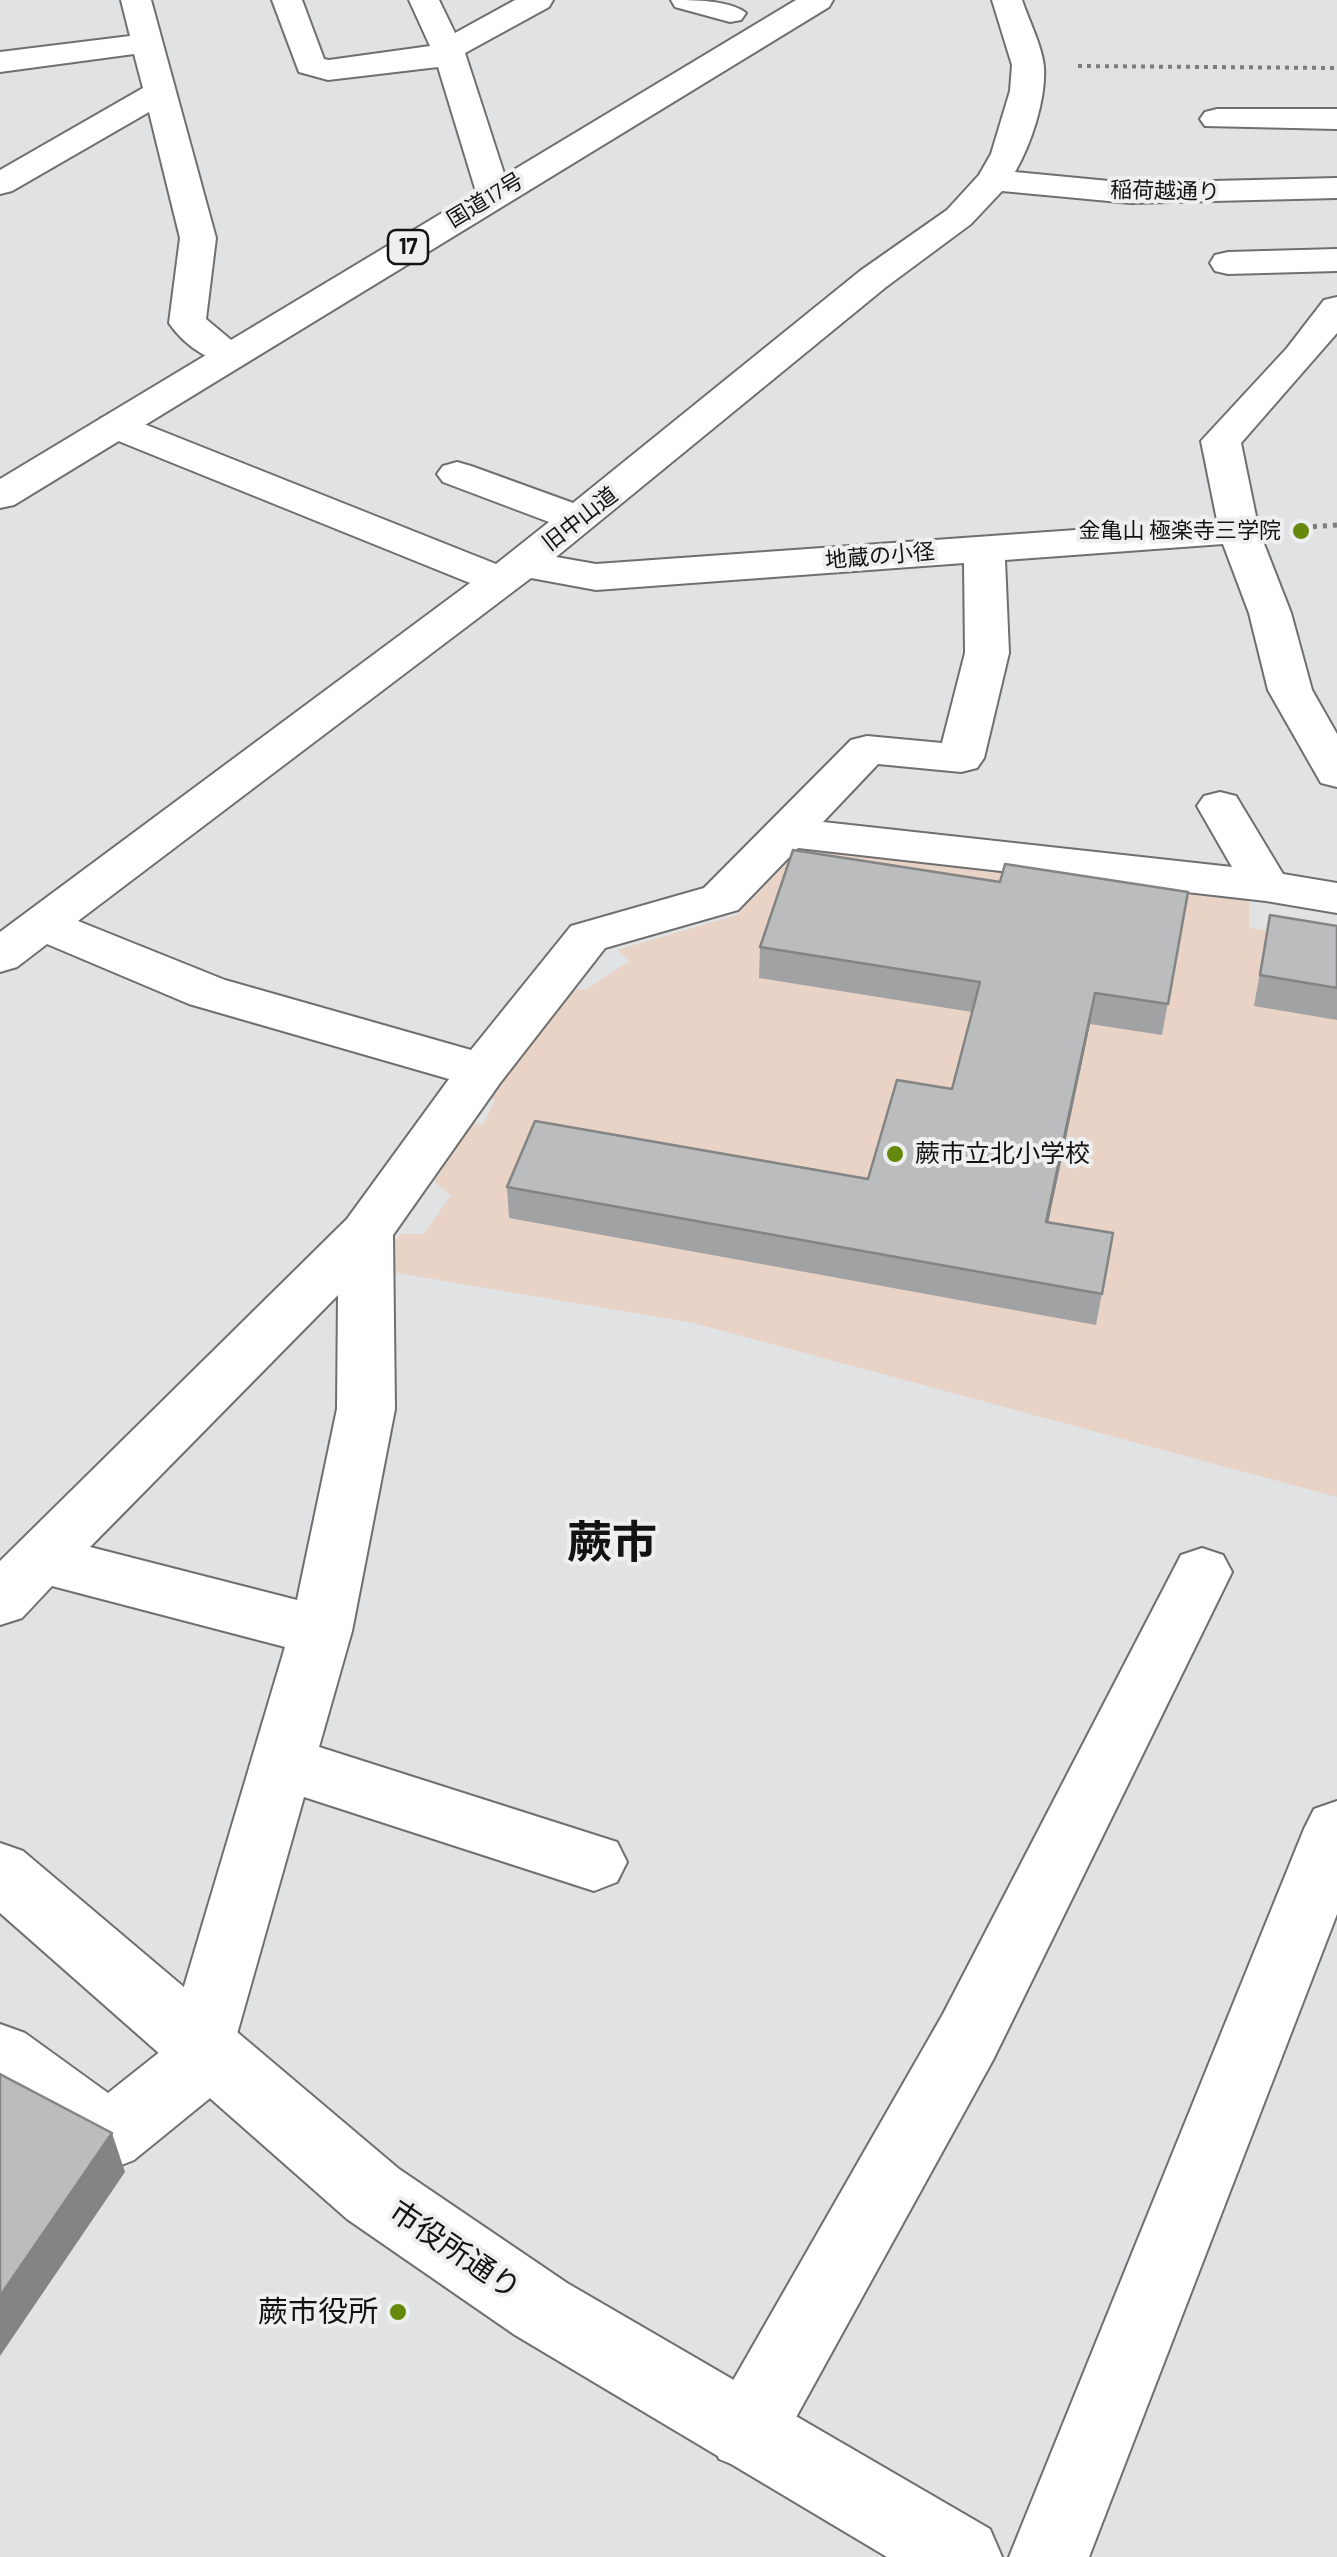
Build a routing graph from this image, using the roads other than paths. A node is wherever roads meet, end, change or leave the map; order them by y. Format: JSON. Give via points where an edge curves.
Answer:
{"nodes":[{"id":1,"x":136,"y":0,"type":"edge"},
{"id":2,"x":287,"y":0,"type":"edge"},
{"id":3,"x":424,"y":0,"type":"edge"},
{"id":4,"x":538,"y":0,"type":"edge"},
{"id":5,"x":686,"y":0,"type":"edge"},
{"id":6,"x":818,"y":0,"type":"edge"},
{"id":7,"x":1007,"y":0,"type":"edge"},
{"id":8,"x":730,"y":13,"type":"dead end"},
{"id":9,"x":148,"y":43,"type":"junction"},
{"id":10,"x":448,"y":49,"type":"junction"},
{"id":11,"x":0,"y":62,"type":"edge"},
{"id":12,"x":162,"y":90,"type":"junction"},
{"id":13,"x":1337,"y":118,"type":"edge"},
{"id":14,"x":1216,"y":119,"type":"dead end"},
{"id":15,"x":994,"y":180,"type":"junction"},
{"id":16,"x":0,"y":184,"type":"edge"},
{"id":17,"x":1337,"y":188,"type":"edge"},
{"id":18,"x":494,"y":195,"type":"junction"},
{"id":19,"x":1337,"y":260,"type":"edge"},
{"id":20,"x":1228,"y":263,"type":"dead end"},
{"id":21,"x":1337,"y":308,"type":"edge"},
{"id":22,"x":229,"y":354,"type":"junction"},
{"id":23,"x":1318,"y":354,"type":"edge"},
{"id":24,"x":115,"y":426,"type":"junction"},
{"id":25,"x":457,"y":474,"type":"dead end"},
{"id":26,"x":0,"y":496,"type":"edge"},
{"id":27,"x":580,"y":520,"type":"junction"},
{"id":28,"x":1239,"y":531,"type":"junction"},
{"id":29,"x":984,"y":547,"type":"junction"},
{"id":30,"x":512,"y":572,"type":"junction"},
{"id":31,"x":1337,"y":773,"type":"edge"},
{"id":32,"x":1220,"y":806,"type":"dead end"},
{"id":33,"x":784,"y":832,"type":"junction"},
{"id":34,"x":1266,"y":886,"type":"junction"},
{"id":35,"x":1337,"y":898,"type":"edge"},
{"id":36,"x":42,"y":924,"type":"junction"},
{"id":37,"x":0,"y":956,"type":"edge"},
{"id":38,"x":482,"y":1071,"type":"junction"},
{"id":39,"x":366,"y":1233,"type":"junction"},
{"id":40,"x":44,"y":1560,"type":"junction"},
{"id":41,"x":1202,"y":1572,"type":"dead end"},
{"id":42,"x":0,"y":1600,"type":"edge"},
{"id":43,"x":321,"y":1631,"type":"junction"},
{"id":44,"x":280,"y":1762,"type":"junction"},
{"id":45,"x":1337,"y":1830,"type":"edge"},
{"id":46,"x":594,"y":1862,"type":"dead end"},
{"id":47,"x":9,"y":1895,"type":"edge"},
{"id":48,"x":1319,"y":1928,"type":"edge"},
{"id":49,"x":205,"y":2049,"type":"junction"},
{"id":50,"x":0,"y":2056,"type":"edge"},
{"id":51,"x":746,"y":2432,"type":"junction"},
{"id":52,"x":962,"y":2557,"type":"edge"},
{"id":53,"x":1048,"y":2557,"type":"edge"}],
"edges":[{"from":1,"to":9,"type":"main road"},
{"from":2,"to":10,"type":"main road","via":[[310,65],[328,70],[431,59]]},
{"from":3,"to":10,"type":"main road"},
{"from":4,"to":10,"type":"main road"},
{"from":5,"to":8,"type":"main road"},
{"from":6,"to":18,"type":"main road","name":"国道17号","number":"17"},
{"from":7,"to":15,"type":"main road","name":"旧中山道","via":[[1028,65],[1008,154]]},
{"from":9,"to":11,"type":"main road"},
{"from":9,"to":12,"type":"main road"},
{"from":10,"to":18,"type":"main road"},
{"from":12,"to":16,"type":"main road"},
{"from":12,"to":22,"type":"main road","via":[[198,238],[187,323]]},
{"from":13,"to":14,"type":"main road"},
{"from":15,"to":17,"type":"main road","name":"稲荷越通り","via":[[1130,193]]},
{"from":15,"to":27,"type":"main road","name":"旧中山道","via":[[959,217],[873,279]]},
{"from":18,"to":22,"type":"main road","name":"国道17号","number":"17"},
{"from":19,"to":20,"type":"main road"},
{"from":21,"to":23,"type":"main road"},
{"from":22,"to":24,"type":"main road","name":"国道17号","number":"17"},
{"from":23,"to":28,"type":"main road","via":[[1221,441]]},
{"from":24,"to":26,"type":"main road","name":"国道17号","number":"17"},
{"from":24,"to":30,"type":"main road","name":"地蔵の小径"},
{"from":25,"to":27,"type":"main road"},
{"from":27,"to":30,"type":"main road","name":"旧中山道"},
{"from":28,"to":29,"type":"main road","name":"地蔵の小径"},
{"from":28,"to":31,"type":"main road","via":[[1290,690]]},
{"from":29,"to":30,"type":"main road","name":"地蔵の小径","via":[[596,578]]},
{"from":29,"to":33,"type":"main road","via":[[986,653],[961,758],[867,750]]},
{"from":30,"to":36,"type":"main road","name":"旧中山道"},
{"from":32,"to":34,"type":"main road"},
{"from":33,"to":34,"type":"main road"},
{"from":33,"to":38,"type":"main road","via":[[721,898],[588,937]]},
{"from":34,"to":35,"type":"main road"},
{"from":36,"to":37,"type":"main road","name":"旧中山道"},
{"from":36,"to":38,"type":"main road","via":[[207,992]]},
{"from":38,"to":39,"type":"main road"},
{"from":39,"to":40,"type":"main road"},
{"from":39,"to":43,"type":"main road","via":[[366,1408]]},
{"from":40,"to":42,"type":"main road"},
{"from":40,"to":43,"type":"main road"},
{"from":41,"to":51,"type":"main road","via":[[968,2037]]},
{"from":43,"to":44,"type":"main road"},
{"from":44,"to":46,"type":"main road"},
{"from":44,"to":49,"type":"main road"},
{"from":45,"to":48,"type":"main road"},
{"from":47,"to":49,"type":"main road","name":"市役所通り"},
{"from":48,"to":53,"type":"main road"},
{"from":49,"to":50,"type":"main road","via":[[109,2136]]},
{"from":49,"to":51,"type":"main road","name":"市役所通り","via":[[373,2194],[541,2309]]},
{"from":51,"to":52,"type":"main road","name":"市役所通り"}]}
